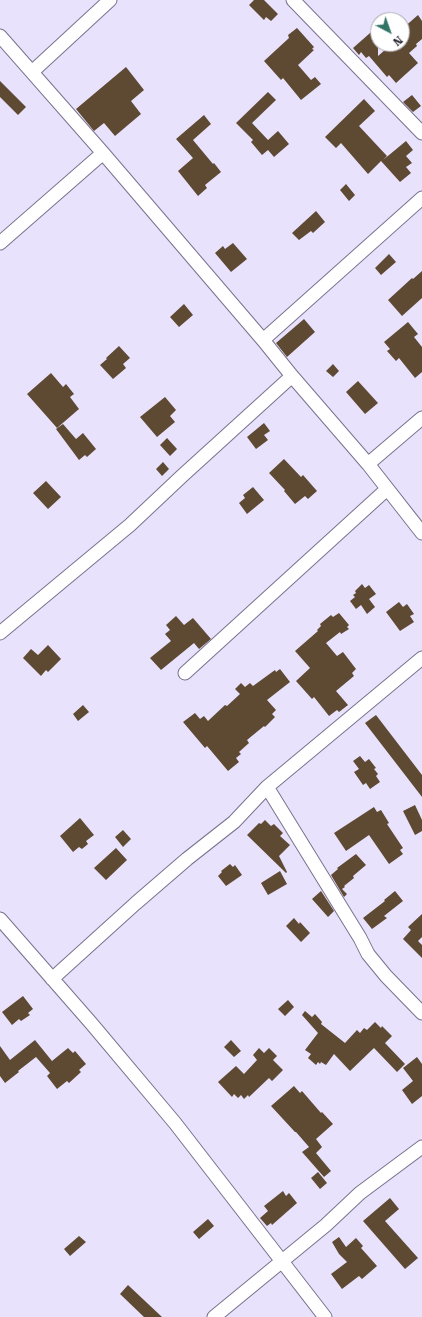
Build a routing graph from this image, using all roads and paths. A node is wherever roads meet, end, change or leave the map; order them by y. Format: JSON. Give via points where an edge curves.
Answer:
{"nodes":[{"id":1,"x":110,"y":0,"type":"edge"},
{"id":2,"x":293,"y":0,"type":"edge"},
{"id":3,"x":0,"y":36,"type":"edge"},
{"id":4,"x":32,"y":72,"type":"junction"},
{"id":5,"x":422,"y":133,"type":"edge"},
{"id":6,"x":103,"y":153,"type":"junction"},
{"id":7,"x":422,"y":198,"type":"edge"},
{"id":8,"x":0,"y":243,"type":"edge"},
{"id":9,"x":263,"y":340,"type":"junction"},
{"id":10,"x":292,"y":376,"type":"junction"},
{"id":11,"x":422,"y":418,"type":"edge"},
{"id":12,"x":368,"y":464,"type":"junction"},
{"id":13,"x":387,"y":489,"type":"junction"},
{"id":14,"x":422,"y":533,"type":"edge"},
{"id":15,"x":0,"y":632,"type":"edge"},
{"id":16,"x":422,"y":658,"type":"edge"},
{"id":17,"x":185,"y":673,"type":"dead end"},
{"id":18,"x":267,"y":787,"type":"junction"},
{"id":19,"x":0,"y":919,"type":"edge"},
{"id":20,"x":52,"y":979,"type":"junction"},
{"id":21,"x":422,"y":1013,"type":"edge"},
{"id":22,"x":422,"y":1147,"type":"edge"},
{"id":23,"x":282,"y":1262,"type":"junction"},
{"id":24,"x":214,"y":1317,"type":"edge"},
{"id":25,"x":325,"y":1317,"type":"edge"}],
"edges":[{"from":1,"to":4,"type":"street"},
{"from":2,"to":5,"type":"street"},
{"from":3,"to":4,"type":"street"},
{"from":4,"to":6,"type":"street"},
{"from":6,"to":8,"type":"street"},
{"from":6,"to":9,"type":"street"},
{"from":7,"to":9,"type":"street"},
{"from":9,"to":10,"type":"street"},
{"from":10,"to":12,"type":"street"},
{"from":10,"to":15,"type":"street","via":[[130,525]]},
{"from":11,"to":12,"type":"street"},
{"from":12,"to":13,"type":"street"},
{"from":13,"to":14,"type":"street"},
{"from":13,"to":17,"type":"street"},
{"from":16,"to":18,"type":"street"},
{"from":18,"to":20,"type":"street","via":[[234,822],[187,859]]},
{"from":18,"to":21,"type":"street","via":[[368,954]]},
{"from":19,"to":20,"type":"street"},
{"from":20,"to":23,"type":"street","via":[[175,1123]]},
{"from":22,"to":23,"type":"street","via":[[360,1193]]},
{"from":23,"to":24,"type":"street"},
{"from":23,"to":25,"type":"street"}]}
